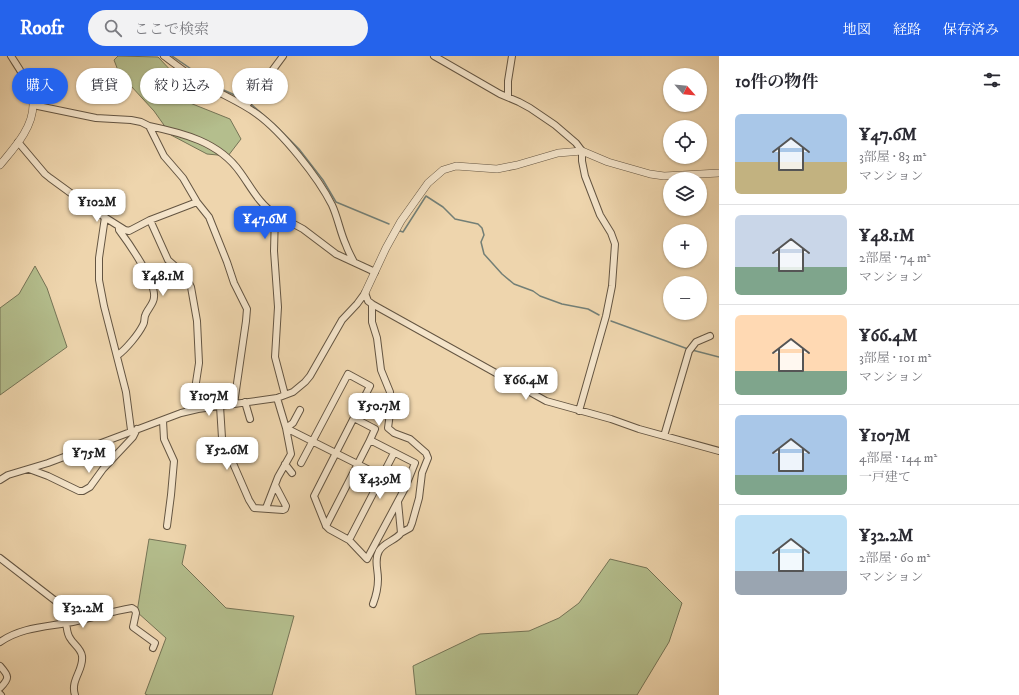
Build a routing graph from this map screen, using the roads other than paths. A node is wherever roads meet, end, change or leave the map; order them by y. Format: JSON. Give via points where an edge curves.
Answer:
{"nodes":[{"id":1,"x":11,"y":56,"type":"edge"},
{"id":2,"x":164,"y":56,"type":"edge"},
{"id":3,"x":283,"y":56,"type":"edge"},
{"id":4,"x":434,"y":56,"type":"edge"},
{"id":5,"x":512,"y":56,"type":"edge"},
{"id":6,"x":274,"y":68,"type":"edge"},
{"id":7,"x":232,"y":97,"type":"edge"},
{"id":8,"x":508,"y":97,"type":"junction"},
{"id":9,"x":249,"y":104,"type":"edge"},
{"id":10,"x":33,"y":105,"type":"junction"},
{"id":11,"x":149,"y":126,"type":"junction"},
{"id":12,"x":18,"y":142,"type":"junction"},
{"id":13,"x":582,"y":151,"type":"junction"},
{"id":14,"x":0,"y":165,"type":"edge"},
{"id":15,"x":719,"y":173,"type":"edge"},
{"id":16,"x":197,"y":202,"type":"junction"},
{"id":17,"x":275,"y":214,"type":"junction"},
{"id":18,"x":105,"y":217,"type":"junction"},
{"id":19,"x":150,"y":220,"type":"junction"},
{"id":20,"x":119,"y":227,"type":"junction"},
{"id":21,"x":354,"y":262,"type":"junction"},
{"id":22,"x":375,"y":272,"type":"junction"},
{"id":23,"x":365,"y":293,"type":"junction"},
{"id":24,"x":372,"y":304,"type":"junction"},
{"id":25,"x":710,"y":336,"type":"dead end"},
{"id":26,"x":118,"y":355,"type":"junction"},
{"id":27,"x":285,"y":396,"type":"junction"},
{"id":28,"x":277,"y":398,"type":"junction"},
{"id":29,"x":245,"y":402,"type":"junction"},
{"id":30,"x":234,"y":404,"type":"junction"},
{"id":31,"x":220,"y":406,"type":"junction"},
{"id":32,"x":198,"y":409,"type":"junction"},
{"id":33,"x":300,"y":410,"type":"dead end"},
{"id":34,"x":579,"y":411,"type":"junction"},
{"id":35,"x":354,"y":418,"type":"junction"},
{"id":36,"x":250,"y":419,"type":"dead end"},
{"id":37,"x":162,"y":421,"type":"junction"},
{"id":38,"x":286,"y":428,"type":"junction"},
{"id":39,"x":134,"y":430,"type":"junction"},
{"id":40,"x":664,"y":436,"type":"junction"},
{"id":41,"x":370,"y":440,"type":"junction"},
{"id":42,"x":312,"y":441,"type":"junction"},
{"id":43,"x":719,"y":451,"type":"edge"},
{"id":44,"x":335,"y":453,"type":"junction"},
{"id":45,"x":394,"y":453,"type":"junction"},
{"id":46,"x":301,"y":463,"type":"dead end"},
{"id":47,"x":285,"y":464,"type":"junction"},
{"id":48,"x":358,"y":465,"type":"junction"},
{"id":49,"x":29,"y":469,"type":"junction"},
{"id":50,"x":292,"y":473,"type":"dead end"},
{"id":51,"x":382,"y":477,"type":"junction"},
{"id":52,"x":0,"y":480,"type":"edge"},
{"id":53,"x":275,"y":485,"type":"junction"},
{"id":54,"x":405,"y":488,"type":"junction"},
{"id":55,"x":398,"y":502,"type":"junction"},
{"id":56,"x":266,"y":508,"type":"junction"},
{"id":57,"x":167,"y":526,"type":"dead end"},
{"id":58,"x":326,"y":526,"type":"junction"},
{"id":59,"x":401,"y":533,"type":"junction"},
{"id":60,"x":349,"y":540,"type":"junction"},
{"id":61,"x":0,"y":558,"type":"edge"},
{"id":62,"x":373,"y":604,"type":"dead end"},
{"id":63,"x":77,"y":621,"type":"junction"},
{"id":64,"x":66,"y":623,"type":"junction"},
{"id":65,"x":0,"y":642,"type":"edge"},
{"id":66,"x":153,"y":648,"type":"dead end"},
{"id":67,"x":0,"y":666,"type":"edge"},
{"id":68,"x":0,"y":688,"type":"edge"},
{"id":69,"x":75,"y":695,"type":"edge"}],
"edges":[{"from":1,"to":10,"type":"street","via":[[28,84]]},
{"from":2,"to":7,"type":"street","via":[[207,87]]},
{"from":3,"to":6,"type":"street"},
{"from":4,"to":8,"type":"street"},
{"from":5,"to":8,"type":"street"},
{"from":8,"to":13,"type":"street","via":[[555,125]]},
{"from":9,"to":21,"type":"street","via":[[291,148],[321,187],[332,204]]},
{"from":10,"to":11,"type":"street","via":[[96,118],[131,120]]},
{"from":10,"to":12,"type":"street","via":[[29,125]]},
{"from":11,"to":16,"type":"street","via":[[164,156],[183,178]]},
{"from":11,"to":17,"type":"street","via":[[190,136],[220,151],[239,170],[266,209]]},
{"from":12,"to":14,"type":"street"},
{"from":12,"to":18,"type":"street","via":[[45,174]]},
{"from":13,"to":15,"type":"street","via":[[608,162],[650,174],[664,176]]},
{"from":13,"to":22,"type":"street","via":[[558,153],[497,169],[456,166],[443,170],[428,183],[405,215]]},
{"from":13,"to":34,"type":"street","via":[[586,176],[600,215],[615,244],[612,286],[606,316]]},
{"from":16,"to":19,"type":"street"},
{"from":16,"to":30,"type":"street","via":[[209,217],[234,283],[247,309]]},
{"from":17,"to":21,"type":"street","via":[[303,229],[336,254]]},
{"from":17,"to":27,"type":"street","via":[[274,251],[278,307],[275,357]]},
{"from":18,"to":20,"type":"street"},
{"from":18,"to":26,"type":"street","via":[[99,258],[99,280]]},
{"from":19,"to":20,"type":"street","via":[[129,231]]},
{"from":19,"to":32,"type":"street","via":[[168,260],[185,275],[191,287],[198,328],[199,363],[195,390]]},
{"from":20,"to":26,"type":"street","via":[[154,288],[154,296],[144,324]]},
{"from":21,"to":22,"type":"street"},
{"from":22,"to":23,"type":"street"},
{"from":23,"to":24,"type":"street"},
{"from":23,"to":27,"type":"street","via":[[342,320],[310,376]]},
{"from":24,"to":34,"type":"street","via":[[546,401]]},
{"from":24,"to":59,"type":"street","via":[[372,322],[381,370],[390,392],[388,428],[410,439],[428,458],[422,473],[412,523],[410,528]]},
{"from":25,"to":40,"type":"street","via":[[696,342],[690,348]]},
{"from":26,"to":39,"type":"street"},
{"from":27,"to":28,"type":"street"},
{"from":28,"to":29,"type":"street"},
{"from":28,"to":38,"type":"street"},
{"from":29,"to":30,"type":"street"},
{"from":29,"to":36,"type":"street"},
{"from":30,"to":31,"type":"street"},
{"from":31,"to":32,"type":"street"},
{"from":31,"to":56,"type":"street","via":[[222,438],[249,500],[254,508]]},
{"from":32,"to":37,"type":"street"},
{"from":33,"to":38,"type":"street","via":[[293,423]]},
{"from":34,"to":40,"type":"street"},
{"from":35,"to":41,"type":"street","via":[[375,429]]},
{"from":35,"to":42,"type":"street","via":[[370,386],[348,374]]},
{"from":35,"to":44,"type":"street"},
{"from":37,"to":39,"type":"street"},
{"from":37,"to":57,"type":"street","via":[[164,439],[174,461]]},
{"from":38,"to":42,"type":"street"},
{"from":38,"to":47,"type":"street","via":[[291,454]]},
{"from":39,"to":49,"type":"street"},
{"from":39,"to":49,"type":"street","via":[[133,437],[90,487],[83,491]]},
{"from":40,"to":43,"type":"street"},
{"from":41,"to":45,"type":"street"},
{"from":41,"to":48,"type":"street"},
{"from":42,"to":44,"type":"street"},
{"from":42,"to":46,"type":"street"},
{"from":44,"to":48,"type":"street"},
{"from":44,"to":58,"type":"street","via":[[314,496]]},
{"from":45,"to":51,"type":"street"},
{"from":45,"to":54,"type":"street","via":[[415,463]]},
{"from":47,"to":50,"type":"street"},
{"from":47,"to":53,"type":"street"},
{"from":48,"to":51,"type":"street"},
{"from":48,"to":58,"type":"street"},
{"from":49,"to":52,"type":"street"},
{"from":51,"to":54,"type":"street"},
{"from":51,"to":60,"type":"street"},
{"from":53,"to":56,"type":"street"},
{"from":53,"to":56,"type":"street","via":[[286,506],[285,509]]},
{"from":54,"to":55,"type":"street"},
{"from":55,"to":59,"type":"street"},
{"from":55,"to":60,"type":"street","via":[[367,560]]},
{"from":58,"to":60,"type":"street"},
{"from":59,"to":62,"type":"street","via":[[382,547],[376,557],[378,579]]},
{"from":61,"to":63,"type":"street","via":[[75,616]]},
{"from":63,"to":64,"type":"street"},
{"from":63,"to":66,"type":"street","via":[[132,608],[136,613],[133,627],[155,643]]},
{"from":64,"to":65,"type":"street","via":[[11,634]]},
{"from":64,"to":69,"type":"street","via":[[70,639],[82,656],[73,686]]},
{"from":67,"to":68,"type":"street","via":[[8,677]]}]}
